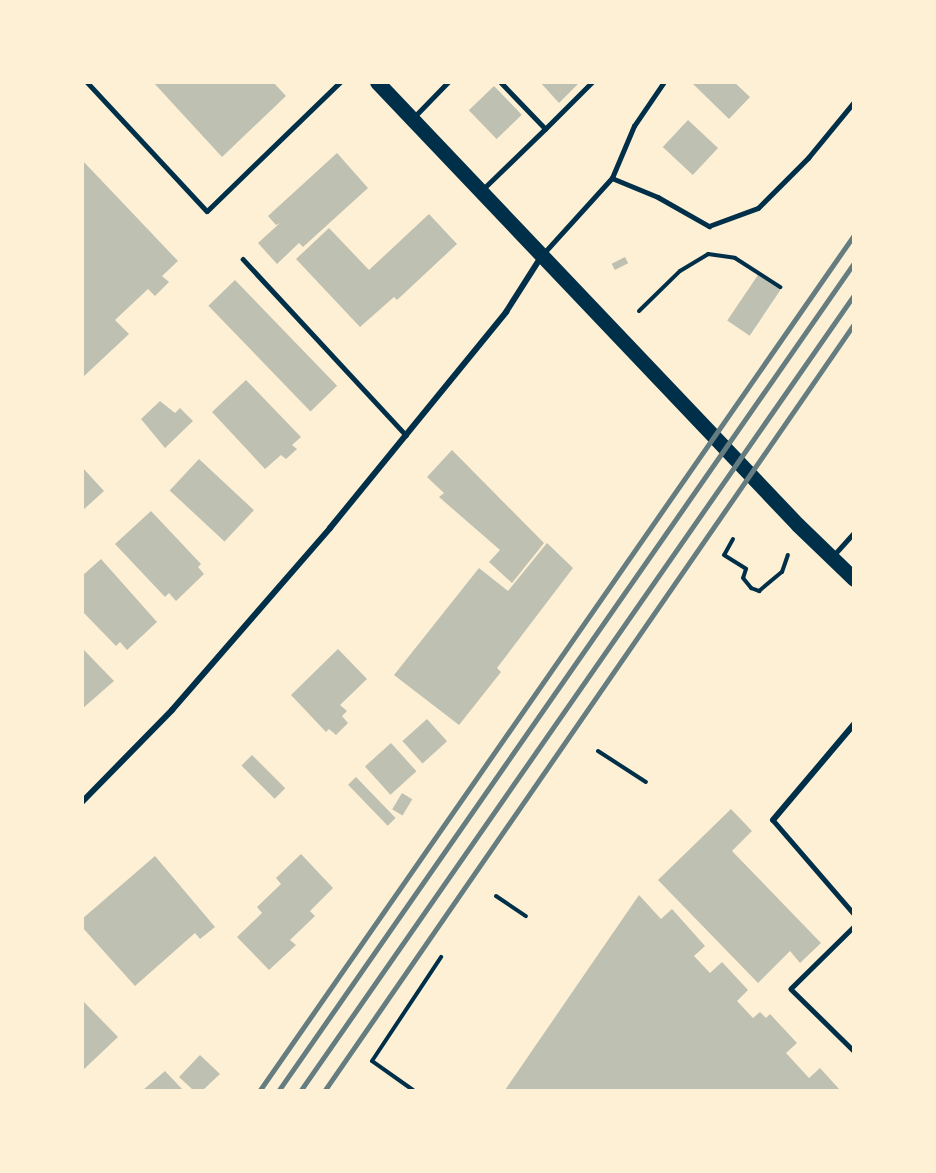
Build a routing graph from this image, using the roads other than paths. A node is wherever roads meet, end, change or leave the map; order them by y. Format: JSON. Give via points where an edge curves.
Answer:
{"nodes":[{"id":1,"x":87,"y":82,"type":"edge"},
{"id":2,"x":340,"y":82,"type":"edge"},
{"id":3,"x":377,"y":82,"type":"edge"},
{"id":4,"x":448,"y":82,"type":"edge"},
{"id":5,"x":500,"y":82,"type":"edge"},
{"id":6,"x":592,"y":82,"type":"edge"},
{"id":7,"x":664,"y":82,"type":"edge"},
{"id":8,"x":854,"y":102,"type":"edge"},
{"id":9,"x":412,"y":118,"type":"junction"},
{"id":10,"x":545,"y":129,"type":"junction"},
{"id":11,"x":612,"y":178,"type":"junction"},
{"id":12,"x":481,"y":191,"type":"junction"},
{"id":13,"x":542,"y":256,"type":"junction"},
{"id":14,"x":243,"y":259,"type":"dead end"},
{"id":15,"x":406,"y":435,"type":"junction"},
{"id":16,"x":854,"y":533,"type":"edge"},
{"id":17,"x":831,"y":558,"type":"junction"},
{"id":18,"x":854,"y":579,"type":"edge"},
{"id":19,"x":854,"y":724,"type":"edge"},
{"id":20,"x":82,"y":802,"type":"edge"},
{"id":21,"x":773,"y":820,"type":"joint"},
{"id":22,"x":854,"y":914,"type":"edge"},
{"id":23,"x":854,"y":927,"type":"edge"},
{"id":24,"x":854,"y":1051,"type":"edge"}],
"edges":[{"from":1,"to":2,"type":"lane","via":[[207,211]]},
{"from":3,"to":9,"type":"main road"},
{"from":4,"to":9,"type":"lane"},
{"from":5,"to":10,"type":"lane"},
{"from":6,"to":10,"type":"lane"},
{"from":7,"to":11,"type":"lane","via":[[634,126]]},
{"from":8,"to":11,"type":"lane","via":[[808,158],[758,208],[709,226],[658,197]]},
{"from":9,"to":12,"type":"main road"},
{"from":10,"to":12,"type":"lane"},
{"from":11,"to":13,"type":"lane"},
{"from":12,"to":13,"type":"main road"},
{"from":13,"to":15,"type":"street","via":[[516,298]]},
{"from":13,"to":17,"type":"main road"},
{"from":14,"to":15,"type":"lane"},
{"from":15,"to":20,"type":"street","via":[[172,710]]},
{"from":16,"to":17,"type":"lane"},
{"from":17,"to":18,"type":"main road"},
{"from":19,"to":21,"type":"street"},
{"from":21,"to":22,"type":"lane"},
{"from":23,"to":24,"type":"lane","via":[[791,989]]}]}
